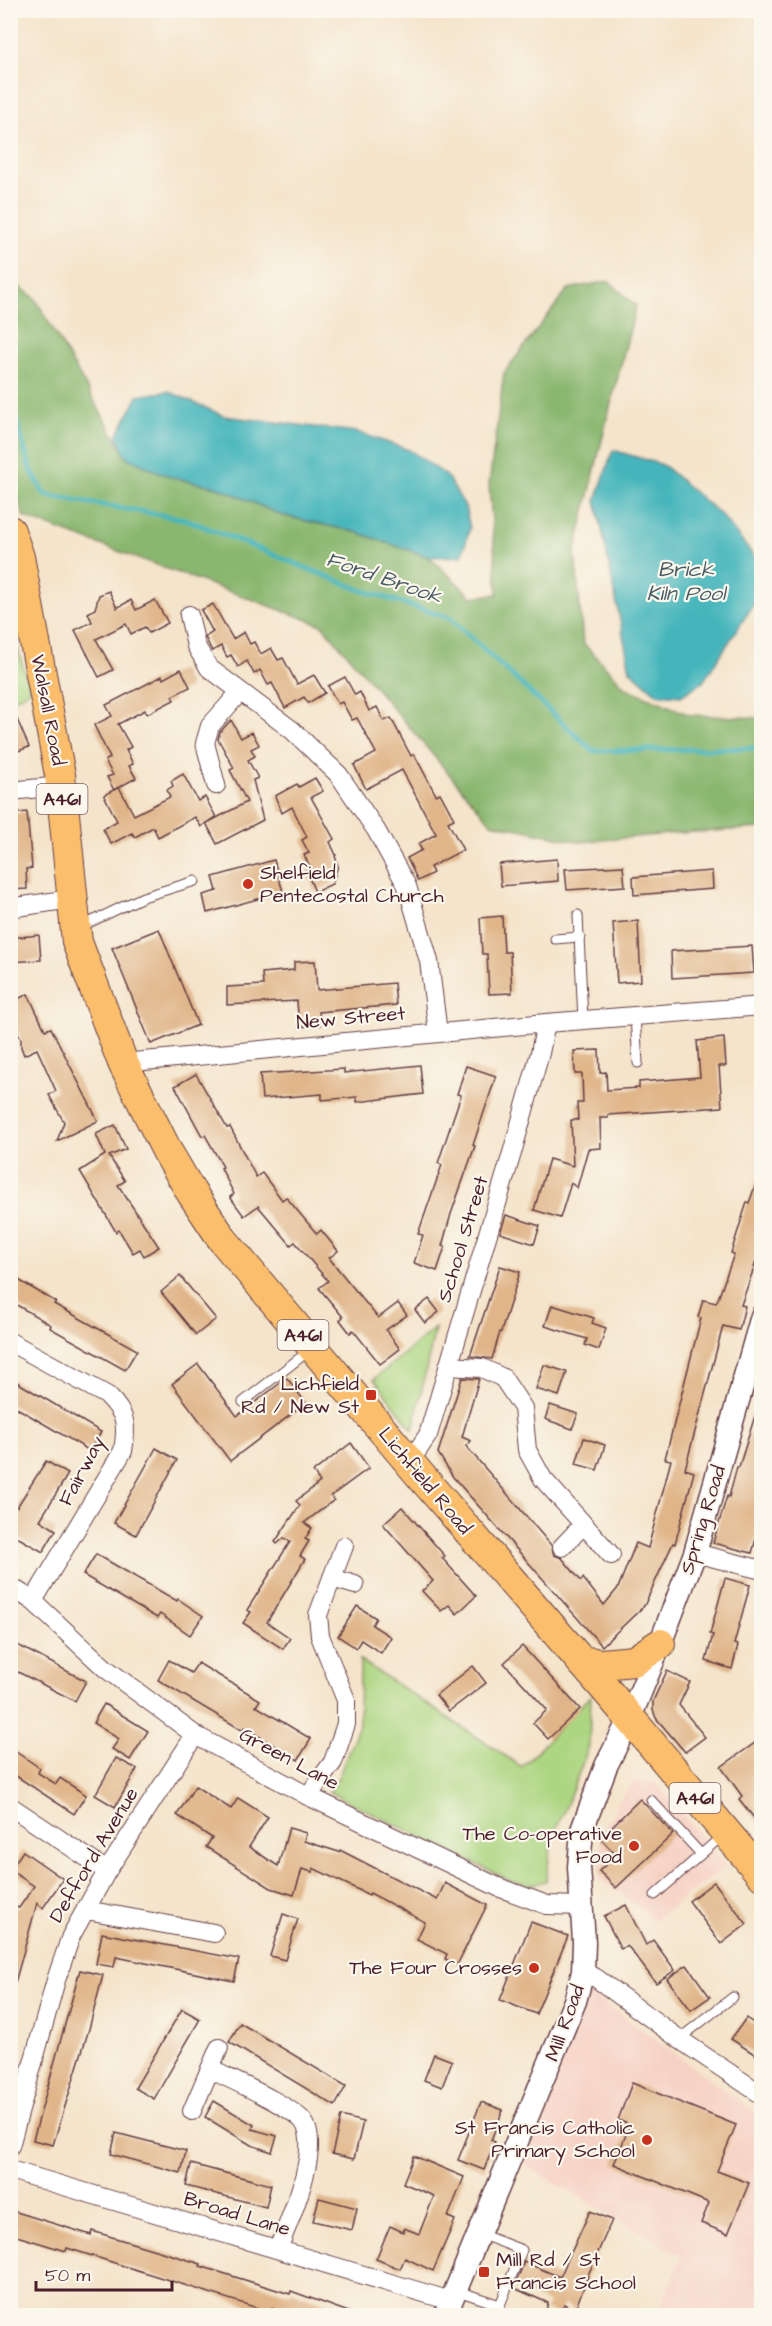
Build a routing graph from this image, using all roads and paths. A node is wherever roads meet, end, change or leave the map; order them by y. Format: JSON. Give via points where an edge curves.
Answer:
{"nodes":[{"id":1,"x":10,"y":531,"type":"edge"},
{"id":2,"x":189,"y":615,"type":"dead end"},
{"id":3,"x":240,"y":692,"type":"junction"},
{"id":4,"x":216,"y":785,"type":"dead end"},
{"id":5,"x":61,"y":786,"type":"junction"},
{"id":6,"x":10,"y":791,"type":"edge"},
{"id":7,"x":195,"y":880,"type":"dead end"},
{"id":8,"x":71,"y":899,"type":"junction"},
{"id":9,"x":10,"y":908,"type":"edge"},
{"id":10,"x":578,"y":915,"type":"dead end"},
{"id":11,"x":75,"y":929,"type":"junction"},
{"id":12,"x":580,"y":937,"type":"junction"},
{"id":13,"x":555,"y":939,"type":"dead end"},
{"id":14,"x":762,"y":1006,"type":"edge"},
{"id":15,"x":635,"y":1017,"type":"junction"},
{"id":16,"x":583,"y":1020,"type":"junction"},
{"id":17,"x":546,"y":1023,"type":"junction"},
{"id":18,"x":438,"y":1033,"type":"junction"},
{"id":19,"x":123,"y":1063,"type":"junction"},
{"id":20,"x":638,"y":1063,"type":"dead end"},
{"id":21,"x":762,"y":1316,"type":"edge"},
{"id":22,"x":10,"y":1342,"type":"edge"},
{"id":23,"x":313,"y":1348,"type":"junction"},
{"id":24,"x":448,"y":1366,"type":"junction"},
{"id":25,"x":243,"y":1402,"type":"dead end"},
{"id":26,"x":409,"y":1462,"type":"junction"},
{"id":27,"x":583,"y":1525,"type":"junction"},
{"id":28,"x":344,"y":1546,"type":"dead end"},
{"id":29,"x":562,"y":1547,"type":"dead end"},
{"id":30,"x":695,"y":1553,"type":"junction"},
{"id":31,"x":611,"y":1555,"type":"dead end"},
{"id":32,"x":762,"y":1570,"type":"edge"},
{"id":33,"x":332,"y":1578,"type":"junction"},
{"id":34,"x":355,"y":1585,"type":"dead end"},
{"id":35,"x":10,"y":1586,"type":"edge"},
{"id":36,"x":33,"y":1601,"type":"junction"},
{"id":37,"x":660,"y":1644,"type":"junction"},
{"id":38,"x":581,"y":1661,"type":"junction"},
{"id":39,"x":629,"y":1720,"type":"junction"},
{"id":40,"x":195,"y":1735,"type":"junction"},
{"id":41,"x":308,"y":1796,"type":"junction"},
{"id":42,"x":651,"y":1800,"type":"dead end"},
{"id":43,"x":10,"y":1806,"type":"edge"},
{"id":44,"x":725,"y":1834,"type":"junction"},
{"id":45,"x":701,"y":1854,"type":"junction"},
{"id":46,"x":107,"y":1870,"type":"junction"},
{"id":47,"x":762,"y":1875,"type":"edge"},
{"id":48,"x":655,"y":1895,"type":"dead end"},
{"id":49,"x":581,"y":1906,"type":"junction"},
{"id":50,"x":86,"y":1910,"type":"junction"},
{"id":51,"x":214,"y":1933,"type":"dead end"},
{"id":52,"x":583,"y":1972,"type":"junction"},
{"id":53,"x":733,"y":1997,"type":"dead end"},
{"id":54,"x":679,"y":2039,"type":"junction"},
{"id":55,"x":219,"y":2048,"type":"dead end"},
{"id":56,"x":210,"y":2069,"type":"junction"},
{"id":57,"x":762,"y":2095,"type":"edge"},
{"id":58,"x":192,"y":2111,"type":"dead end"},
{"id":59,"x":10,"y":2146,"type":"edge"},
{"id":60,"x":10,"y":2170,"type":"edge"},
{"id":61,"x":477,"y":2233,"type":"junction"},
{"id":62,"x":278,"y":2249,"type":"junction"},
{"id":63,"x":450,"y":2302,"type":"edge"}],
"edges":[{"from":1,"to":5,"type":"highway","name":"Walsall Road","number":"A461","via":[[19,557]]},
{"from":2,"to":3,"type":"street","via":[[196,646],[209,668]]},
{"from":3,"to":4,"type":"street","via":[[210,726],[205,743]]},
{"from":3,"to":18,"type":"street","via":[[292,730],[339,775],[376,830],[407,886],[429,961]]},
{"from":5,"to":6,"type":"street"},
{"from":5,"to":8,"type":"highway","name":"Walsall Road","number":"A461"},
{"from":7,"to":11,"type":"lane","via":[[143,897]]},
{"from":8,"to":9,"type":"street"},
{"from":8,"to":11,"type":"highway","name":"Walsall Road","number":"A461"},
{"from":10,"to":12,"type":"lane"},
{"from":11,"to":19,"type":"highway","name":"Walsall Road","number":"A461"},
{"from":12,"to":13,"type":"lane"},
{"from":12,"to":16,"type":"lane"},
{"from":14,"to":15,"type":"street","name":"New Street"},
{"from":15,"to":16,"type":"street","name":"New Street"},
{"from":15,"to":20,"type":"lane"},
{"from":16,"to":17,"type":"street","name":"New Street"},
{"from":17,"to":18,"type":"street","name":"New Street"},
{"from":17,"to":24,"type":"street","name":"School Street","via":[[512,1153]]},
{"from":18,"to":19,"type":"street","name":"New Street"},
{"from":19,"to":23,"type":"highway","name":"Lichfield Road","number":"A461","via":[[167,1151],[223,1240]]},
{"from":21,"to":30,"type":"street","name":"Spring Road"},
{"from":22,"to":36,"type":"street","name":"Fairway","via":[[108,1396],[120,1408],[127,1426],[123,1451]]},
{"from":23,"to":25,"type":"lane"},
{"from":23,"to":26,"type":"highway","name":"Lichfield Road","number":"A461"},
{"from":24,"to":26,"type":"street","name":"School Street","via":[[428,1435]]},
{"from":24,"to":27,"type":"street","via":[[482,1368],[503,1378],[523,1408],[527,1450],[543,1479]]},
{"from":26,"to":38,"type":"highway","name":"Lichfield Road","number":"A461"},
{"from":27,"to":29,"type":"street"},
{"from":27,"to":31,"type":"street"},
{"from":28,"to":33,"type":"street"},
{"from":30,"to":32,"type":"street"},
{"from":30,"to":37,"type":"street","name":"Spring Road"},
{"from":33,"to":34,"type":"street"},
{"from":33,"to":41,"type":"street","via":[[318,1615],[320,1635],[345,1700],[346,1725],[333,1762]]},
{"from":35,"to":36,"type":"street","name":"Green Lane"},
{"from":36,"to":40,"type":"street","name":"Green Lane","via":[[105,1668]]},
{"from":37,"to":38,"type":"highway","via":[[634,1661]]},
{"from":37,"to":39,"type":"street","name":"Spring Road"},
{"from":38,"to":39,"type":"highway","name":"Lichfield Road","number":"A461"},
{"from":39,"to":44,"type":"highway","name":"Lichfield Road","number":"A461"},
{"from":39,"to":49,"type":"street","name":"Mill Road","via":[[582,1830]]},
{"from":40,"to":41,"type":"street","name":"Green Lane"},
{"from":40,"to":46,"type":"street","name":"Defford Avenue"},
{"from":41,"to":49,"type":"street","name":"Green Lane","via":[[498,1887],[547,1905]]},
{"from":42,"to":45,"type":"lane"},
{"from":43,"to":46,"type":"street"},
{"from":44,"to":45,"type":"lane"},
{"from":44,"to":47,"type":"highway","name":"Lichfield Road","number":"A461"},
{"from":45,"to":48,"type":"lane"},
{"from":46,"to":50,"type":"street","name":"Defford Avenue"},
{"from":49,"to":52,"type":"street","name":"Mill Road"},
{"from":50,"to":51,"type":"street"},
{"from":50,"to":59,"type":"street","name":"Defford Avenue","via":[[71,1936],[56,1980]]},
{"from":52,"to":54,"type":"street"},
{"from":52,"to":61,"type":"street","name":"Mill Road","via":[[575,2001]]},
{"from":53,"to":54,"type":"lane"},
{"from":54,"to":57,"type":"street"},
{"from":55,"to":56,"type":"street"},
{"from":56,"to":58,"type":"street"},
{"from":56,"to":62,"type":"street","via":[[290,2110],[304,2122],[310,2142],[307,2169]]},
{"from":60,"to":62,"type":"street","name":"Broad Lane"},
{"from":61,"to":63,"type":"street","name":"Mill Road"},
{"from":61,"to":63,"type":"lane","via":[[522,2250],[500,2305]]},
{"from":62,"to":63,"type":"street","name":"Broad Lane"}]}
